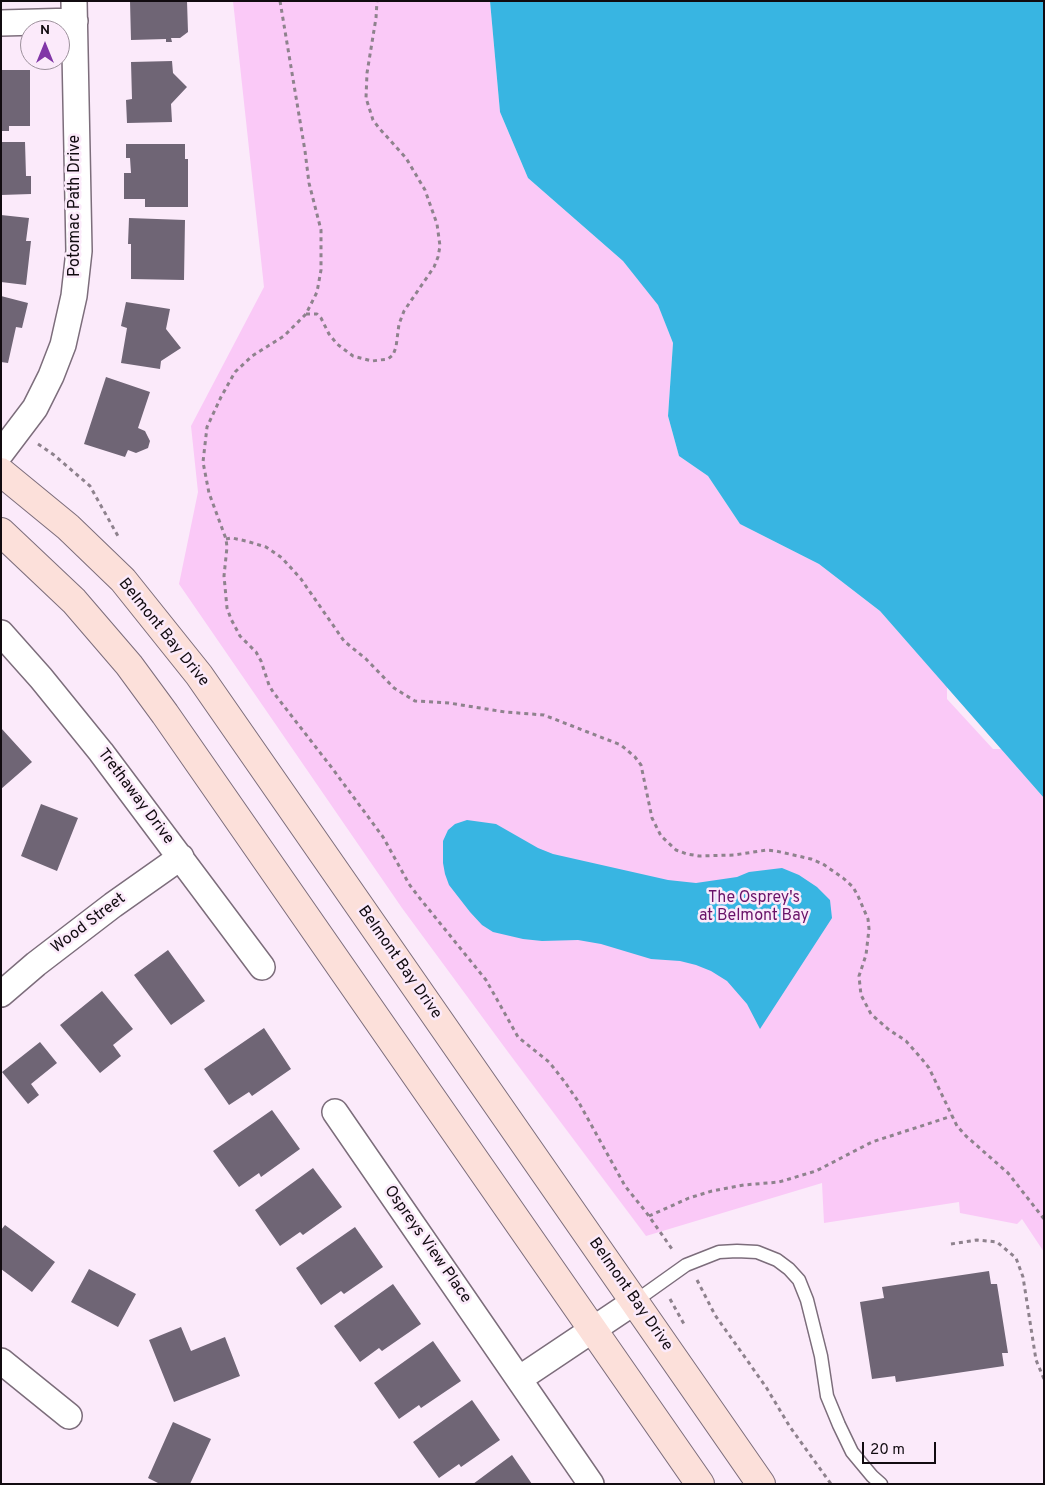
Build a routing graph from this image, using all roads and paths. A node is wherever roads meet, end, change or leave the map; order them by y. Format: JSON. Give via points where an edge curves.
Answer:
{"nodes":[{"id":1,"x":280,"y":1,"type":"edge"},
{"id":2,"x":377,"y":1,"type":"edge"},
{"id":3,"x":75,"y":11,"type":"edge"},
{"id":4,"x":1,"y":23,"type":"edge"},
{"id":5,"x":306,"y":314,"type":"junction"},
{"id":6,"x":38,"y":444,"type":"dead end"},
{"id":7,"x":1,"y":453,"type":"edge"},
{"id":8,"x":1,"y":472,"type":"edge"},
{"id":9,"x":90,"y":486,"type":"dead end"},
{"id":10,"x":1,"y":532,"type":"edge"},
{"id":11,"x":226,"y":539,"type":"junction"},
{"id":12,"x":1,"y":633,"type":"edge"},
{"id":13,"x":180,"y":857,"type":"junction"},
{"id":14,"x":262,"y":967,"type":"dead end"},
{"id":15,"x":1,"y":994,"type":"edge"},
{"id":16,"x":335,"y":1112,"type":"dead end"},
{"id":17,"x":952,"y":1116,"type":"junction"},
{"id":18,"x":649,"y":1216,"type":"junction"},
{"id":19,"x":1044,"y":1219,"type":"edge"},
{"id":20,"x":951,"y":1244,"type":"dead end"},
{"id":21,"x":672,"y":1249,"type":"dead end"},
{"id":22,"x":694,"y":1274,"type":"dead end"},
{"id":23,"x":634,"y":1302,"type":"junction"},
{"id":24,"x":592,"y":1330,"type":"junction"},
{"id":25,"x":1,"y":1361,"type":"edge"},
{"id":26,"x":518,"y":1379,"type":"junction"},
{"id":27,"x":1044,"y":1379,"type":"edge"},
{"id":28,"x":69,"y":1416,"type":"dead end"},
{"id":29,"x":591,"y":1484,"type":"edge"},
{"id":30,"x":700,"y":1484,"type":"edge"},
{"id":31,"x":761,"y":1484,"type":"edge"},
{"id":32,"x":831,"y":1484,"type":"edge"},
{"id":33,"x":881,"y":1484,"type":"edge"}],
"edges":[{"from":1,"to":5,"type":"path","via":[[309,183],[321,230],[322,270],[317,292]]},
{"from":2,"to":5,"type":"path","via":[[366,98],[378,128],[412,165],[425,190],[437,224],[438,257],[404,311],[396,347],[388,359],[372,361],[353,356],[337,344],[317,314]]},
{"from":3,"to":4,"type":"street"},
{"from":3,"to":7,"type":"street","name":"Potomac Path Drive","via":[[79,251],[74,296],[63,345],[51,376],[35,408]]},
{"from":5,"to":11,"type":"path","via":[[284,336],[252,356],[235,372],[207,428],[203,462],[209,493]]},
{"from":6,"to":9,"type":"path"},
{"from":8,"to":23,"type":"street","name":"Belmont Bay Drive","via":[[68,527],[123,580],[199,675]]},
{"from":10,"to":24,"type":"street","via":[[74,601],[129,665]]},
{"from":11,"to":17,"type":"path","via":[[266,547],[282,558],[302,579],[344,641],[394,688],[415,701],[544,715],[621,745],[641,765],[652,818],[661,836],[676,850],[698,856],[776,851],[811,859],[843,878],[853,886],[861,900],[870,928],[860,976],[861,995],[871,1014],[906,1041],[925,1063]]},
{"from":11,"to":18,"type":"path","via":[[224,576],[230,619],[240,636],[256,652],[268,685],[383,837],[409,884],[486,980],[518,1037],[550,1062],[564,1081],[625,1186]]},
{"from":12,"to":13,"type":"street","name":"Trethaway Drive","via":[[102,752]]},
{"from":13,"to":14,"type":"street","name":"Trethaway Drive"},
{"from":13,"to":15,"type":"street","name":"Wood Street","via":[[113,905]]},
{"from":16,"to":26,"type":"street","name":"Ospreys View Place"},
{"from":17,"to":18,"type":"path","via":[[872,1142],[816,1171],[779,1182],[712,1191]]},
{"from":17,"to":19,"type":"path","via":[[966,1136],[1016,1182]]},
{"from":18,"to":21,"type":"path"},
{"from":20,"to":27,"type":"path","via":[[992,1240],[1016,1258],[1023,1276],[1036,1360]]},
{"from":22,"to":32,"type":"path","via":[[715,1315]]},
{"from":23,"to":24,"type":"street"},
{"from":23,"to":31,"type":"street","name":"Belmont Bay Drive"},
{"from":23,"to":33,"type":"lane","via":[[678,1270],[719,1252],[757,1252],[790,1269],[799,1280],[807,1300],[827,1396],[839,1425],[852,1452]]},
{"from":24,"to":26,"type":"street"},
{"from":24,"to":30,"type":"street"},
{"from":25,"to":28,"type":"street"},
{"from":26,"to":29,"type":"street","name":"Ospreys View Place"}]}
